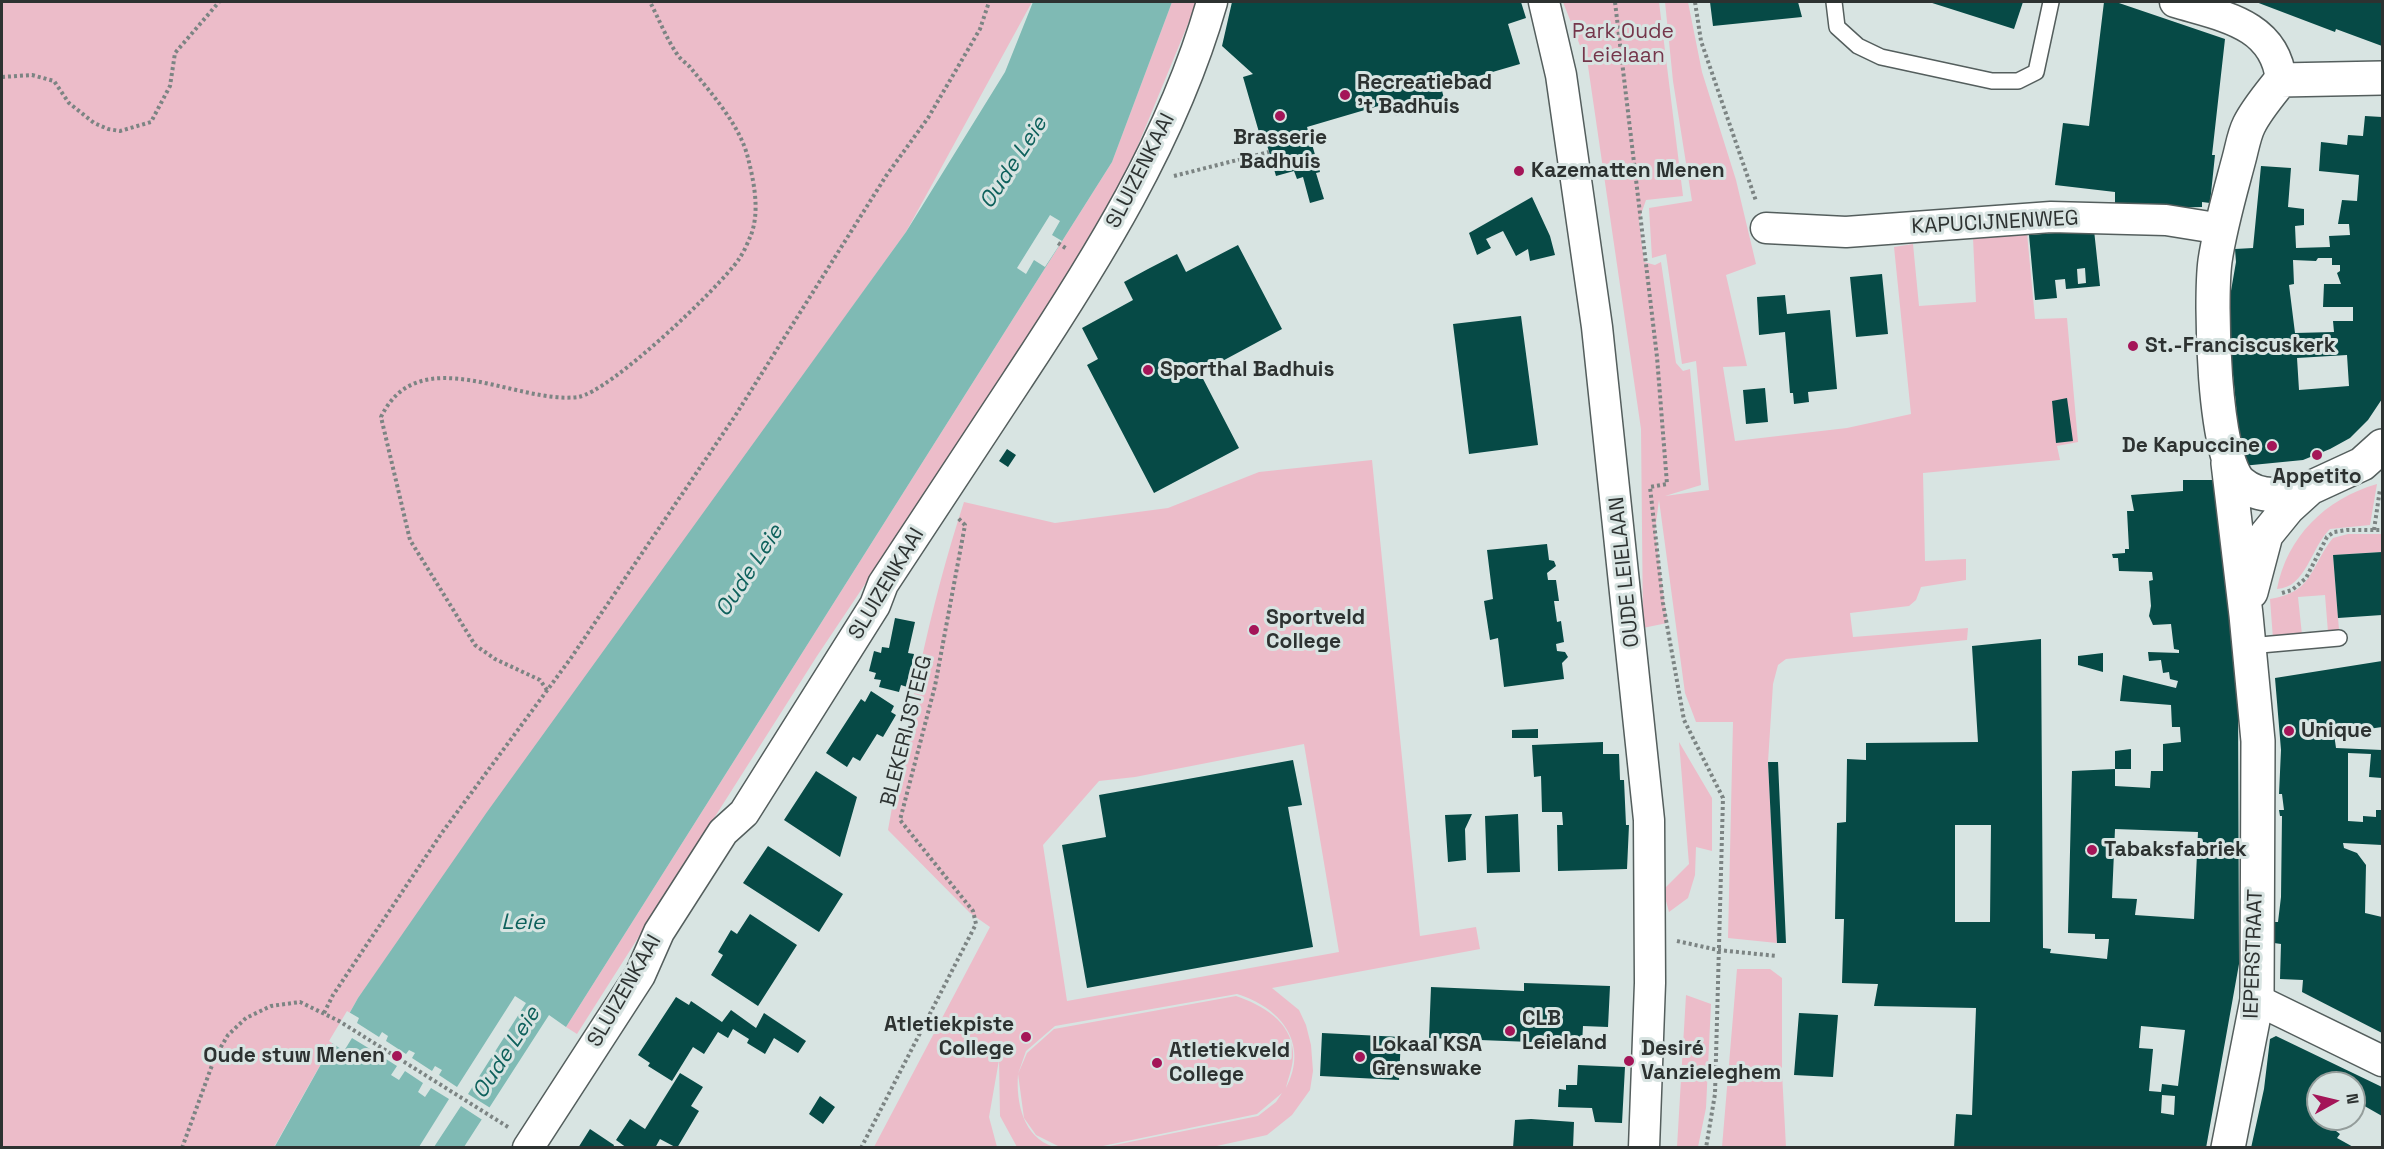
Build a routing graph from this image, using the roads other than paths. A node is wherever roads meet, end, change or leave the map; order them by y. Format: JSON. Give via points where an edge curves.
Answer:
{"nodes":[{"id":1,"x":1212,"y":2,"type":"edge"},
{"id":2,"x":1544,"y":2,"type":"edge"},
{"id":3,"x":1834,"y":2,"type":"edge"},
{"id":4,"x":2051,"y":2,"type":"edge"},
{"id":5,"x":2175,"y":2,"type":"edge"},
{"id":6,"x":2382,"y":78,"type":"edge"},
{"id":7,"x":2281,"y":80,"type":"junction"},
{"id":8,"x":1766,"y":228,"type":"road end"},
{"id":9,"x":2222,"y":229,"type":"junction"},
{"id":10,"x":2382,"y":446,"type":"edge"},
{"id":11,"x":2228,"y":463,"type":"junction"},
{"id":12,"x":2310,"y":488,"type":"junction"},
{"id":13,"x":2248,"y":630,"type":"junction"},
{"id":14,"x":2339,"y":638,"type":"dead end"},
{"id":15,"x":2257,"y":1000,"type":"junction"},
{"id":16,"x":2382,"y":1061,"type":"edge"},
{"id":17,"x":528,"y":1148,"type":"edge"},
{"id":18,"x":1644,"y":1148,"type":"edge"},
{"id":19,"x":2228,"y":1148,"type":"edge"}],
"edges":[{"from":1,"to":17,"type":"street","name":"SLUIZENKAAI","via":[[1182,90],[1138,184],[1052,328],[883,584],[876,605],[744,813],[723,832],[659,932],[640,975]]},
{"from":2,"to":18,"type":"street","name":"OUDE LEIELAAN","via":[[1572,146],[1611,441],[1649,820]]},
{"from":3,"to":4,"type":"lane","via":[[1837,27],[1858,46],[1881,57],[1992,81],[2018,81],[2036,72]]},
{"from":5,"to":7,"type":"street","via":[[2240,22],[2269,43],[2280,67]]},
{"from":6,"to":7,"type":"street"},
{"from":7,"to":9,"type":"street","name":"IEPERSTRAAT","via":[[2248,126]]},
{"from":8,"to":9,"type":"street","name":"KAPUCIJNENWEG","via":[[1846,232],[2051,217],[2166,220]]},
{"from":9,"to":11,"type":"street","name":"IEPERSTRAAT","via":[[2212,297],[2221,424]]},
{"from":10,"to":12,"type":"street","name":"IEPERSTRAAT","via":[[2362,464]]},
{"from":11,"to":12,"type":"street","via":[[2239,482],[2253,492],[2281,495]]},
{"from":11,"to":13,"type":"street","name":"IEPERSTRAAT"},
{"from":12,"to":13,"type":"street","name":"IEPERSTRAAT","via":[[2266,535]]},
{"from":13,"to":14,"type":"lane"},
{"from":13,"to":15,"type":"street","name":"IEPERSTRAAT","via":[[2258,741]]},
{"from":15,"to":16,"type":"street"},
{"from":15,"to":19,"type":"street","name":"IEPERSTRAAT"}]}
